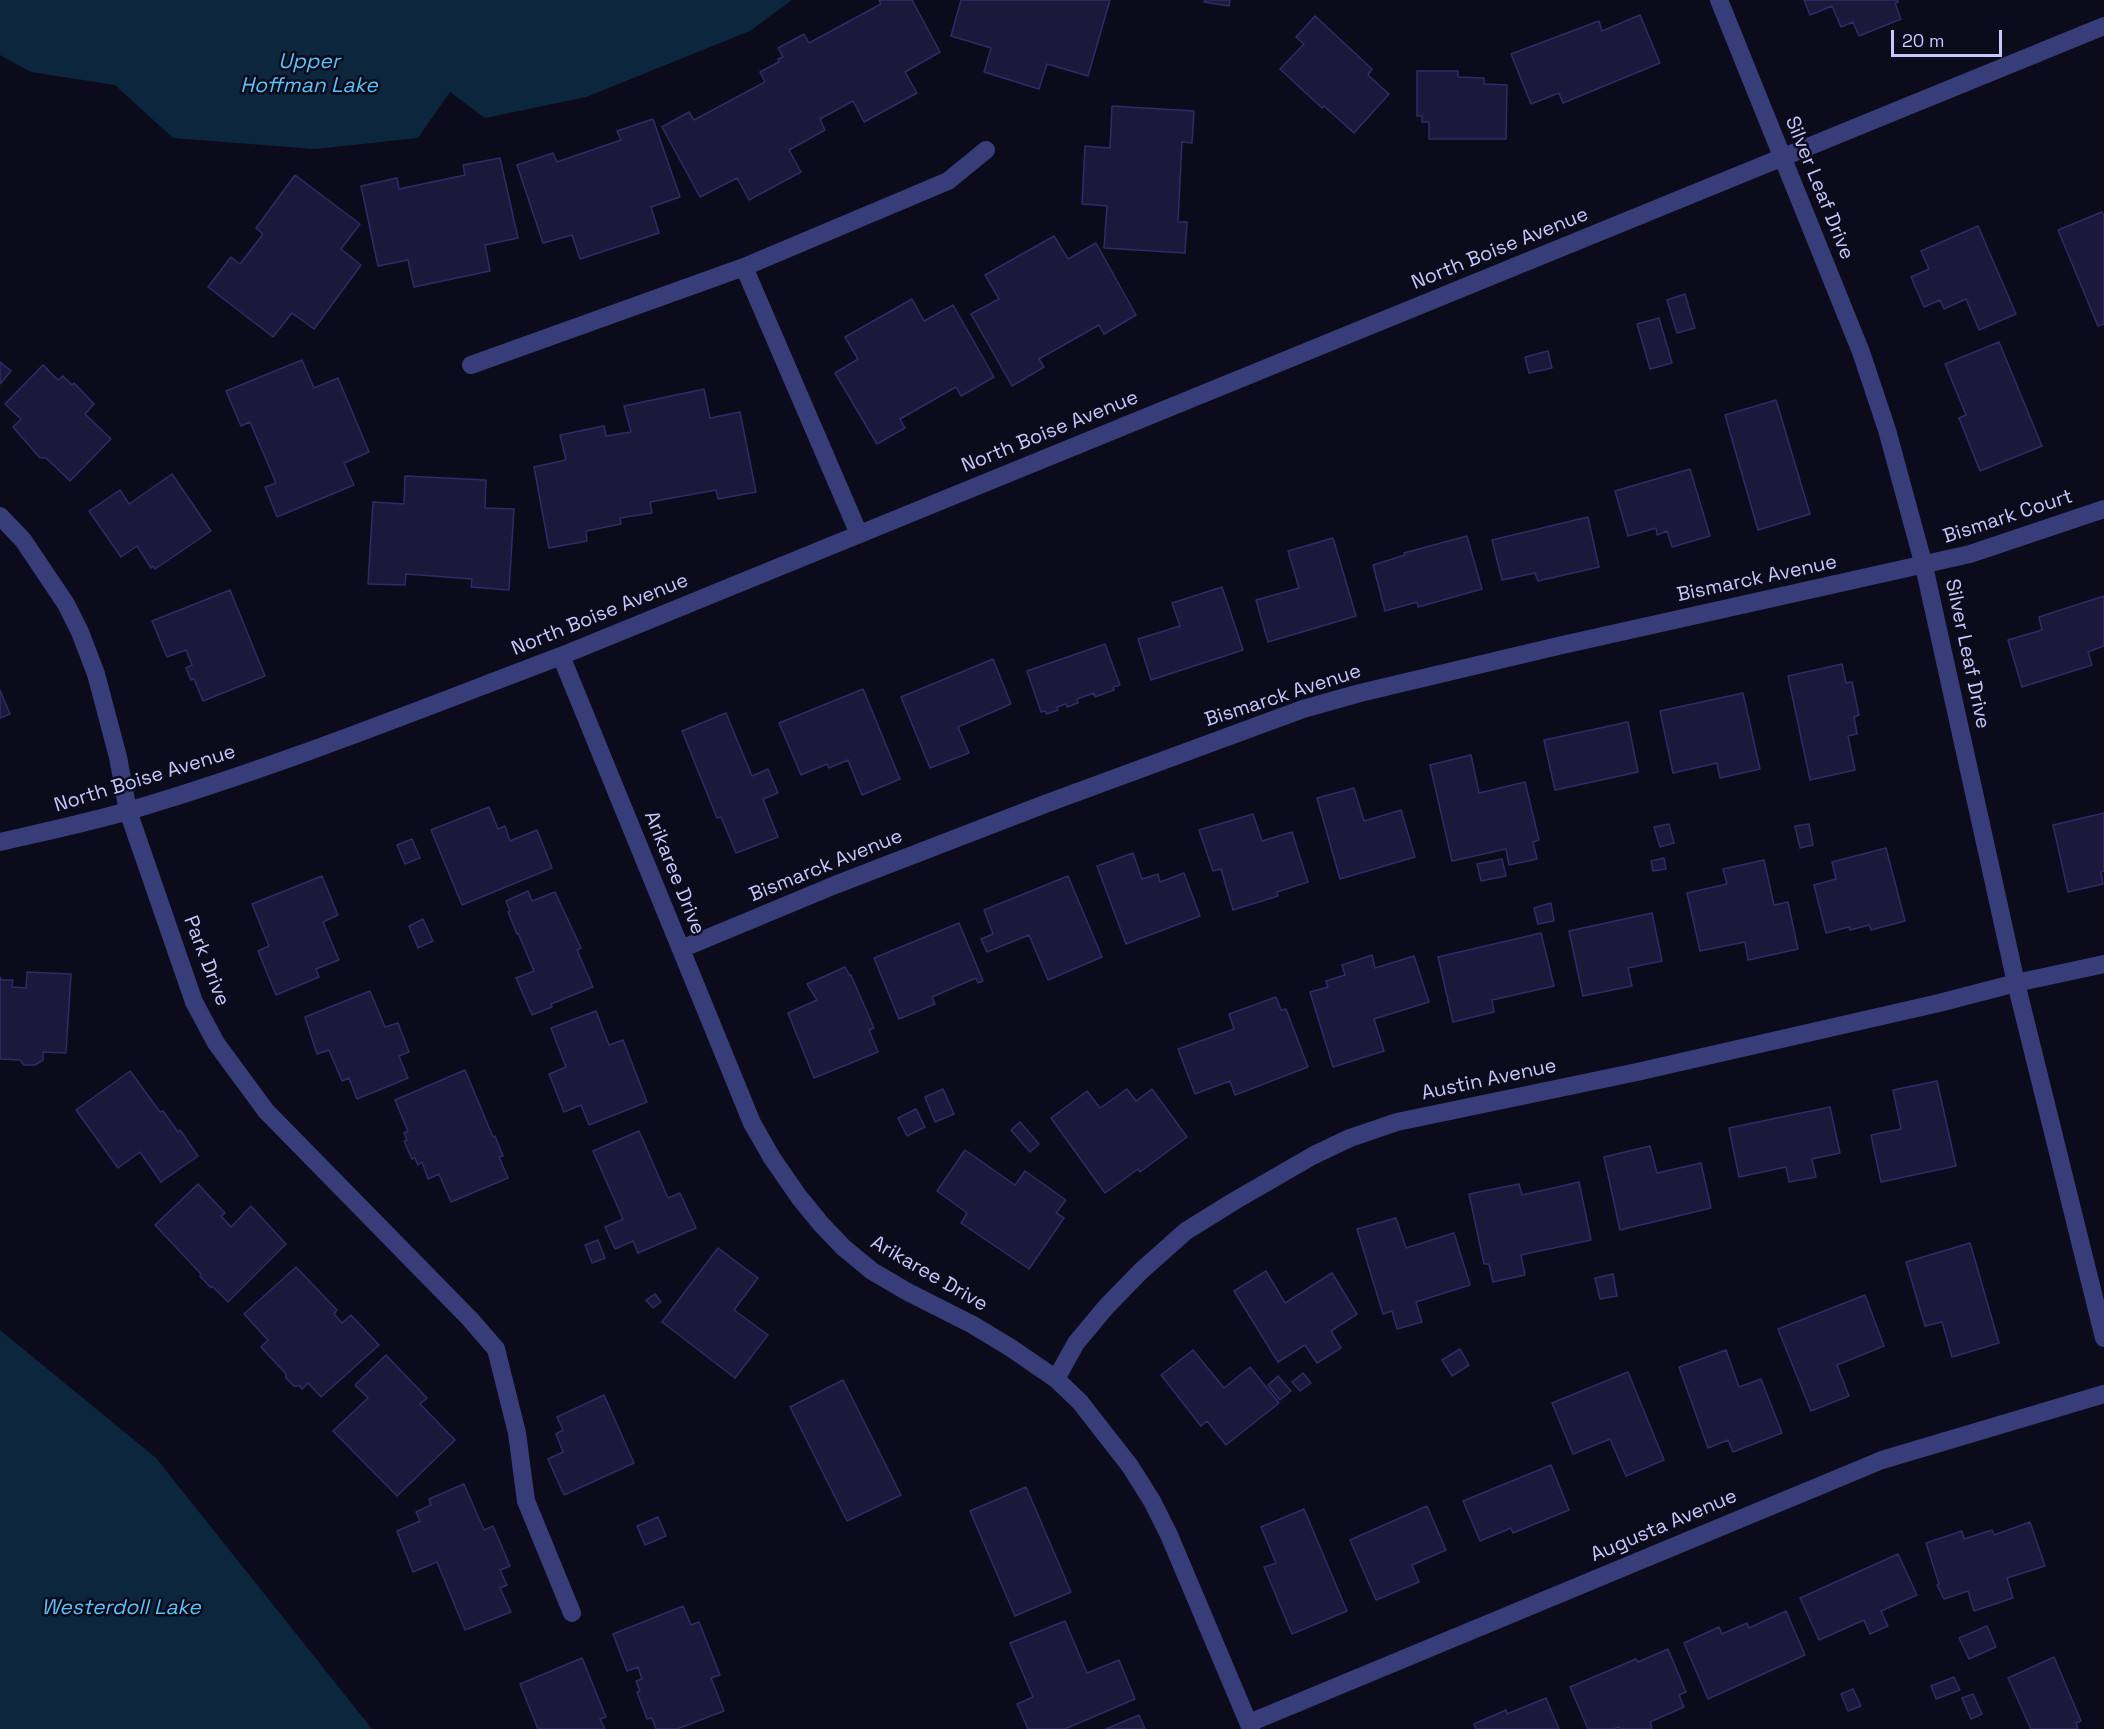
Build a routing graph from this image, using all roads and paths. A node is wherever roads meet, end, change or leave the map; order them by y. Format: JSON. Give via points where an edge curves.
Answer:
{"nodes":[{"id":1,"x":1719,"y":0,"type":"edge"},
{"id":2,"x":2104,"y":26,"type":"edge"},
{"id":3,"x":986,"y":150,"type":"dead end"},
{"id":4,"x":1782,"y":158,"type":"junction"},
{"id":5,"x":744,"y":267,"type":"junction"},
{"id":6,"x":471,"y":365,"type":"dead end"},
{"id":7,"x":2104,"y":509,"type":"edge"},
{"id":8,"x":0,"y":516,"type":"edge"},
{"id":9,"x":859,"y":534,"type":"junction"},
{"id":10,"x":1924,"y":566,"type":"junction"},
{"id":11,"x":561,"y":656,"type":"junction"},
{"id":12,"x":128,"y":811,"type":"junction"},
{"id":13,"x":0,"y":842,"type":"edge"},
{"id":14,"x":681,"y":950,"type":"junction"},
{"id":15,"x":2104,"y":964,"type":"edge"},
{"id":16,"x":2016,"y":983,"type":"junction"},
{"id":17,"x":2104,"y":1338,"type":"edge"},
{"id":18,"x":1056,"y":1379,"type":"junction"},
{"id":19,"x":2104,"y":1394,"type":"edge"},
{"id":20,"x":572,"y":1613,"type":"dead end"},
{"id":21,"x":1250,"y":1726,"type":"edge"}],
"edges":[{"from":1,"to":4,"type":"street","name":"Silver Leaf Drive"},
{"from":2,"to":4,"type":"street","name":"North Boise Avenue"},
{"from":3,"to":5,"type":"street","via":[[948,181]]},
{"from":4,"to":9,"type":"street","name":"North Boise Avenue"},
{"from":4,"to":10,"type":"street","name":"Silver Leaf Drive","via":[[1861,352]]},
{"from":5,"to":6,"type":"street"},
{"from":5,"to":9,"type":"street"},
{"from":7,"to":10,"type":"street","name":"Bismark Court"},
{"from":8,"to":12,"type":"street","name":"Park Drive","via":[[23,540],[80,632],[99,685]]},
{"from":9,"to":11,"type":"street","name":"North Boise Avenue"},
{"from":10,"to":14,"type":"street","name":"Bismarck Avenue","via":[[1547,648],[1303,709],[1023,812]]},
{"from":10,"to":16,"type":"street","name":"Silver Leaf Drive"},
{"from":11,"to":12,"type":"street","name":"North Boise Avenue","via":[[323,746]]},
{"from":11,"to":14,"type":"street","name":"Arikaree Drive"},
{"from":12,"to":13,"type":"street","name":"North Boise Avenue"},
{"from":12,"to":20,"type":"street","name":"Park Drive","via":[[194,1002],[216,1043],[266,1110],[496,1349],[517,1433],[526,1501]]},
{"from":14,"to":18,"type":"street","name":"Arikaree Drive","via":[[752,1123],[772,1158],[821,1224],[872,1271],[1011,1347]]},
{"from":15,"to":16,"type":"street","name":"Austin Avenue"},
{"from":16,"to":17,"type":"street","name":"Silver Leaf Drive"},
{"from":16,"to":18,"type":"street","name":"Austin Avenue","via":[[1648,1070],[1397,1122],[1350,1138],[1245,1194],[1186,1231],[1106,1307],[1076,1342]]},
{"from":18,"to":21,"type":"street","name":"Arikaree Drive","via":[[1080,1402],[1152,1501]]},
{"from":19,"to":21,"type":"street","name":"Augusta Avenue","via":[[1882,1460]]}]}
